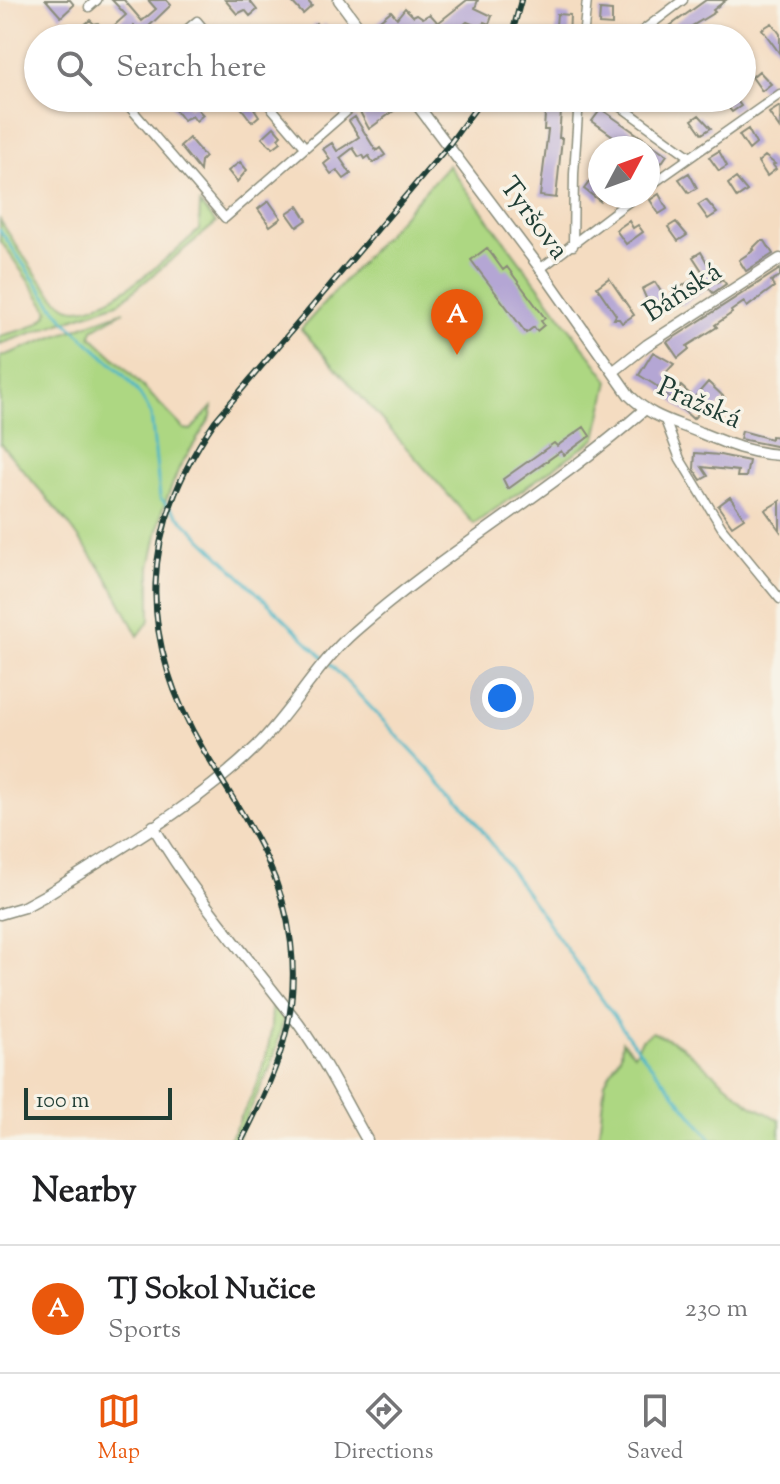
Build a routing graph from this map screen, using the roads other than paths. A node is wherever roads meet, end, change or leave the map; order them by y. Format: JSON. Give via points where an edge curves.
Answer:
{"nodes":[{"id":1,"x":97,"y":0,"type":"edge"},
{"id":2,"x":339,"y":0,"type":"edge"},
{"id":3,"x":587,"y":0,"type":"edge"},
{"id":4,"x":683,"y":0,"type":"edge"},
{"id":5,"x":89,"y":7,"type":"dead end"},
{"id":6,"x":357,"y":24,"type":"edge"},
{"id":7,"x":584,"y":24,"type":"edge"},
{"id":8,"x":651,"y":24,"type":"edge"},
{"id":9,"x":780,"y":94,"type":"edge"},
{"id":10,"x":756,"y":110,"type":"edge"},
{"id":11,"x":134,"y":112,"type":"edge"},
{"id":12,"x":275,"y":112,"type":"edge"},
{"id":13,"x":346,"y":112,"type":"edge"},
{"id":14,"x":422,"y":112,"type":"edge"},
{"id":15,"x":578,"y":112,"type":"edge"},
{"id":16,"x":628,"y":112,"type":"edge"},
{"id":17,"x":754,"y":112,"type":"edge"},
{"id":18,"x":305,"y":147,"type":"junction"},
{"id":19,"x":689,"y":156,"type":"junction"},
{"id":20,"x":660,"y":178,"type":"edge"},
{"id":21,"x":621,"y":208,"type":"edge"},
{"id":22,"x":573,"y":246,"type":"junction"},
{"id":23,"x":780,"y":259,"type":"edge"},
{"id":24,"x":540,"y":269,"type":"junction"},
{"id":25,"x":614,"y":371,"type":"junction"},
{"id":26,"x":644,"y":410,"type":"junction"},
{"id":27,"x":665,"y":420,"type":"junction"},
{"id":28,"x":780,"y":455,"type":"edge"},
{"id":29,"x":780,"y":599,"type":"edge"},
{"id":30,"x":153,"y":826,"type":"junction"},
{"id":31,"x":0,"y":914,"type":"edge"},
{"id":32,"x":367,"y":1140,"type":"edge"}],
"edges":[{"from":1,"to":5,"type":"street"},
{"from":2,"to":6,"type":"street"},
{"from":3,"to":7,"type":"street"},
{"from":4,"to":8,"type":"street"},
{"from":9,"to":10,"type":"street"},
{"from":11,"to":18,"type":"street","via":[[225,218]]},
{"from":12,"to":18,"type":"street"},
{"from":13,"to":18,"type":"street"},
{"from":14,"to":24,"type":"street","name":"Tyršova"},
{"from":15,"to":22,"type":"street"},
{"from":16,"to":19,"type":"street"},
{"from":17,"to":19,"type":"street"},
{"from":19,"to":20,"type":"street"},
{"from":21,"to":22,"type":"street"},
{"from":22,"to":24,"type":"street"},
{"from":23,"to":25,"type":"street","name":"Báňská"},
{"from":24,"to":25,"type":"street","name":"Tyršova"},
{"from":25,"to":26,"type":"street","name":"Pražská"},
{"from":26,"to":27,"type":"street","name":"Pražská"},
{"from":26,"to":30,"type":"street","via":[[330,654],[258,745]]},
{"from":27,"to":28,"type":"street","name":"Pražská","via":[[746,451]]},
{"from":27,"to":29,"type":"street","via":[[680,459],[722,528]]},
{"from":30,"to":31,"type":"street","via":[[44,896]]},
{"from":30,"to":32,"type":"street","via":[[291,1014]]}]}
